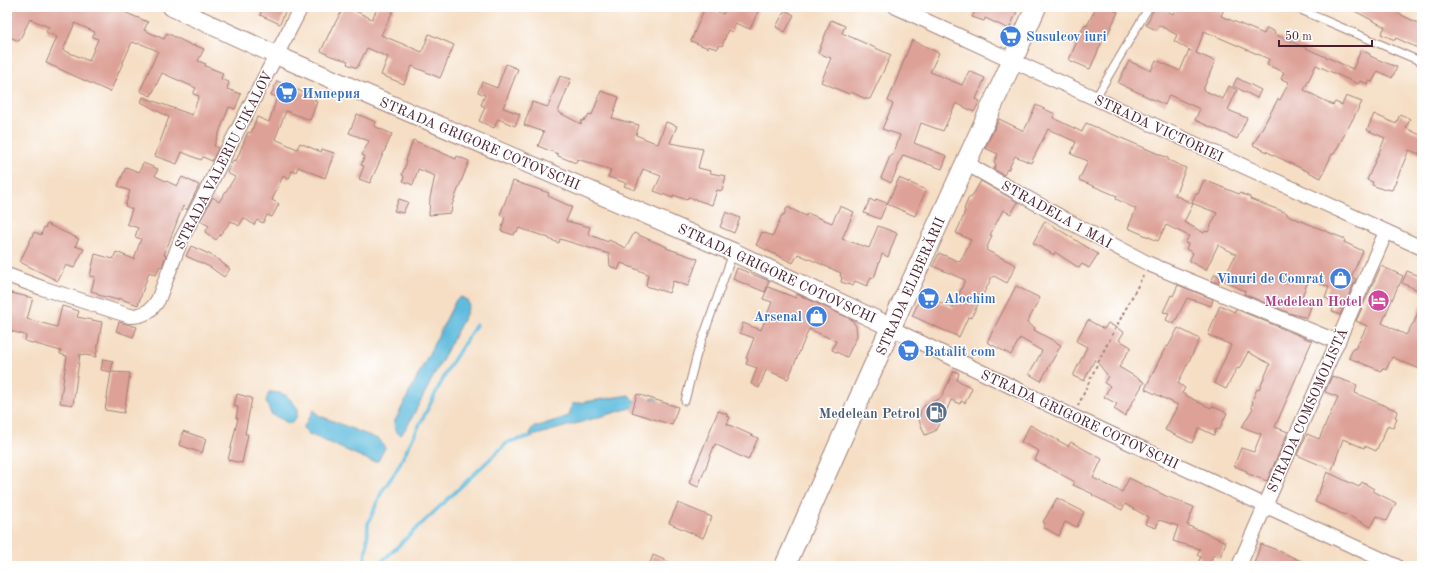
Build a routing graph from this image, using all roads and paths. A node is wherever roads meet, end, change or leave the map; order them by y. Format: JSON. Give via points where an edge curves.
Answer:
{"nodes":[{"id":1,"x":172,"y":7,"type":"edge"},
{"id":2,"x":301,"y":7,"type":"edge"},
{"id":3,"x":896,"y":7,"type":"edge"},
{"id":4,"x":1036,"y":7,"type":"edge"},
{"id":5,"x":1149,"y":7,"type":"edge"},
{"id":6,"x":1294,"y":7,"type":"edge"},
{"id":7,"x":276,"y":55,"type":"junction"},
{"id":8,"x":1012,"y":61,"type":"junction"},
{"id":9,"x":1422,"y":62,"type":"edge"},
{"id":10,"x":1095,"y":99,"type":"junction"},
{"id":11,"x":966,"y":161,"type":"junction"},
{"id":12,"x":1386,"y":232,"type":"junction"},
{"id":13,"x":1422,"y":248,"type":"edge"},
{"id":14,"x":733,"y":252,"type":"junction"},
{"id":15,"x":1149,"y":264,"type":"junction"},
{"id":16,"x":7,"y":275,"type":"edge"},
{"id":17,"x":891,"y":327,"type":"junction"},
{"id":18,"x":1338,"y":342,"type":"junction"},
{"id":19,"x":685,"y":400,"type":"dead end"},
{"id":20,"x":1074,"y":417,"type":"junction"},
{"id":21,"x":1264,"y":506,"type":"junction"},
{"id":22,"x":785,"y":566,"type":"edge"},
{"id":23,"x":1239,"y":566,"type":"edge"},
{"id":24,"x":1396,"y":566,"type":"edge"}],
"edges":[{"from":1,"to":7,"type":"street","name":"STRADA GRIGORE COTOVSCHI"},
{"from":2,"to":7,"type":"street","name":"STRADA VALERIU CIKALOV"},
{"from":3,"to":8,"type":"street","name":"STRADA VICTORIEI"},
{"from":4,"to":8,"type":"main road","name":"STRADA ELIBERĂRII"},
{"from":5,"to":10,"type":"lane"},
{"from":6,"to":9,"type":"lane"},
{"from":7,"to":14,"type":"street","name":"STRADA GRIGORE COTOVSCHI"},
{"from":7,"to":16,"type":"street","name":"STRADA VALERIU CIKALOV","via":[[181,240],[158,300],[147,313],[130,316]]},
{"from":8,"to":10,"type":"street","name":"STRADA VICTORIEI"},
{"from":8,"to":11,"type":"main road","name":"STRADA ELIBERĂRII"},
{"from":10,"to":12,"type":"street","name":"STRADA VICTORIEI"},
{"from":11,"to":15,"type":"street","name":"STRADELA 1 MAI","via":[[976,169]]},
{"from":11,"to":17,"type":"main road","name":"STRADA ELIBERĂRII"},
{"from":12,"to":13,"type":"street","name":"STRADA VICTORIEI"},
{"from":12,"to":18,"type":"street","name":"STRADA COMSOMOLISTĂ"},
{"from":14,"to":17,"type":"street","name":"STRADA GRIGORE COTOVSCHI"},
{"from":14,"to":19,"type":"lane","via":[[697,354]]},
{"from":15,"to":18,"type":"street","name":"STRADELA 1 MAI"},
{"from":15,"to":20,"type":"path","via":[[1100,358]]},
{"from":17,"to":20,"type":"street","name":"STRADA GRIGORE COTOVSCHI"},
{"from":17,"to":22,"type":"main road","name":"STRADA ELIBERĂRII"},
{"from":18,"to":21,"type":"street","name":"STRADA COMSOMOLISTĂ"},
{"from":20,"to":21,"type":"street","name":"STRADA GRIGORE COTOVSCHI"},
{"from":21,"to":23,"type":"street","name":"STRADA COMSOMOLISTĂ"},
{"from":21,"to":24,"type":"street","name":"STRADA GRIGORE COTOVSCHI"}]}
